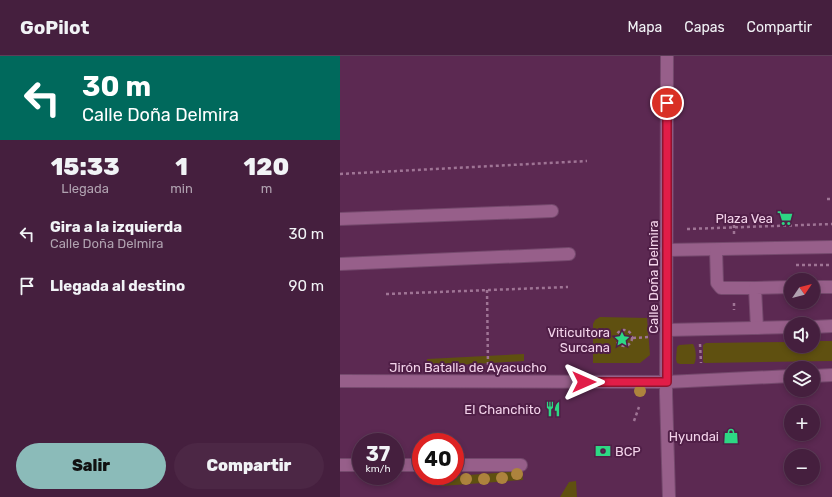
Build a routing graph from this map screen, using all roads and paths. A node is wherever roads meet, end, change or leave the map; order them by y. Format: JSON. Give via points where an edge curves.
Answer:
{"nodes":[{"id":1,"x":667,"y":56,"type":"edge"},
{"id":2,"x":587,"y":161,"type":"dead end"},
{"id":3,"x":340,"y":174,"type":"edge"},
{"id":4,"x":827,"y":199,"type":"dead end"},
{"id":5,"x":832,"y":199,"type":"edge"},
{"id":6,"x":552,"y":211,"type":"dead end"},
{"id":7,"x":340,"y":219,"type":"edge"},
{"id":8,"x":832,"y":224,"type":"edge"},
{"id":9,"x":687,"y":229,"type":"dead end"},
{"id":10,"x":832,"y":247,"type":"edge"},
{"id":11,"x":666,"y":250,"type":"junction"},
{"id":12,"x":716,"y":250,"type":"junction"},
{"id":13,"x":569,"y":254,"type":"dead end"},
{"id":14,"x":340,"y":264,"type":"edge"},
{"id":15,"x":568,"y":287,"type":"dead end"},
{"id":16,"x":784,"y":287,"type":"edge"},
{"id":17,"x":820,"y":287,"type":"edge"},
{"id":18,"x":832,"y":287,"type":"edge"},
{"id":19,"x":756,"y":288,"type":"junction"},
{"id":20,"x":487,"y":290,"type":"junction"},
{"id":21,"x":386,"y":294,"type":"dead end"},
{"id":22,"x":832,"y":326,"type":"edge"},
{"id":23,"x":820,"y":327,"type":"edge"},
{"id":24,"x":757,"y":328,"type":"junction"},
{"id":25,"x":784,"y":328,"type":"edge"},
{"id":26,"x":667,"y":330,"type":"junction"},
{"id":27,"x":651,"y":337,"type":"dead end"},
{"id":28,"x":633,"y":338,"type":"junction"},
{"id":29,"x":700,"y":342,"type":"dead end"},
{"id":30,"x":701,"y":363,"type":"dead end"},
{"id":31,"x":832,"y":375,"type":"edge"},
{"id":32,"x":784,"y":376,"type":"edge"},
{"id":33,"x":820,"y":376,"type":"edge"},
{"id":34,"x":340,"y":381,"type":"edge"},
{"id":35,"x":488,"y":381,"type":"junction"},
{"id":36,"x":667,"y":382,"type":"junction"},
{"id":37,"x":639,"y":407,"type":"dead end"},
{"id":38,"x":634,"y":421,"type":"dead end"},
{"id":39,"x":340,"y":465,"type":"edge"},
{"id":40,"x":352,"y":465,"type":"edge"},
{"id":41,"x":464,"y":465,"type":"edge"},
{"id":42,"x":520,"y":465,"type":"dead end"},
{"id":43,"x":668,"y":497,"type":"edge"}],
"edges":[{"from":1,"to":11,"type":"street","name":"Calle Doña Delmira"},
{"from":2,"to":3,"type":"path"},
{"from":4,"to":5,"type":"path"},
{"from":6,"to":7,"type":"street"},
{"from":8,"to":9,"type":"path"},
{"from":10,"to":12,"type":"street"},
{"from":11,"to":12,"type":"street"},
{"from":11,"to":26,"type":"street","name":"Calle Doña Delmira"},
{"from":12,"to":19,"type":"street","via":[[718,286]]},
{"from":13,"to":14,"type":"street"},
{"from":15,"to":20,"type":"path"},
{"from":16,"to":19,"type":"street"},
{"from":17,"to":18,"type":"street"},
{"from":19,"to":24,"type":"street"},
{"from":20,"to":21,"type":"path"},
{"from":20,"to":35,"type":"path"},
{"from":22,"to":23,"type":"street"},
{"from":24,"to":25,"type":"street"},
{"from":24,"to":26,"type":"street"},
{"from":26,"to":36,"type":"street","name":"Calle Doña Delmira"},
{"from":27,"to":28,"type":"path"},
{"from":28,"to":28,"type":"path","via":[[631,333],[623,330],[617,334],[616,340],[619,345],[627,346]]},
{"from":29,"to":30,"type":"path"},
{"from":31,"to":33,"type":"street"},
{"from":32,"to":36,"type":"street","name":"Jirón Batalla de Ayacucho"},
{"from":34,"to":35,"type":"street","name":"Jirón Batalla de Ayacucho"},
{"from":35,"to":36,"type":"street","name":"Jirón Batalla de Ayacucho"},
{"from":36,"to":43,"type":"street","name":"Calle Doña Delmira"},
{"from":37,"to":38,"type":"path"},
{"from":39,"to":40,"type":"street"},
{"from":41,"to":42,"type":"street"}]}
